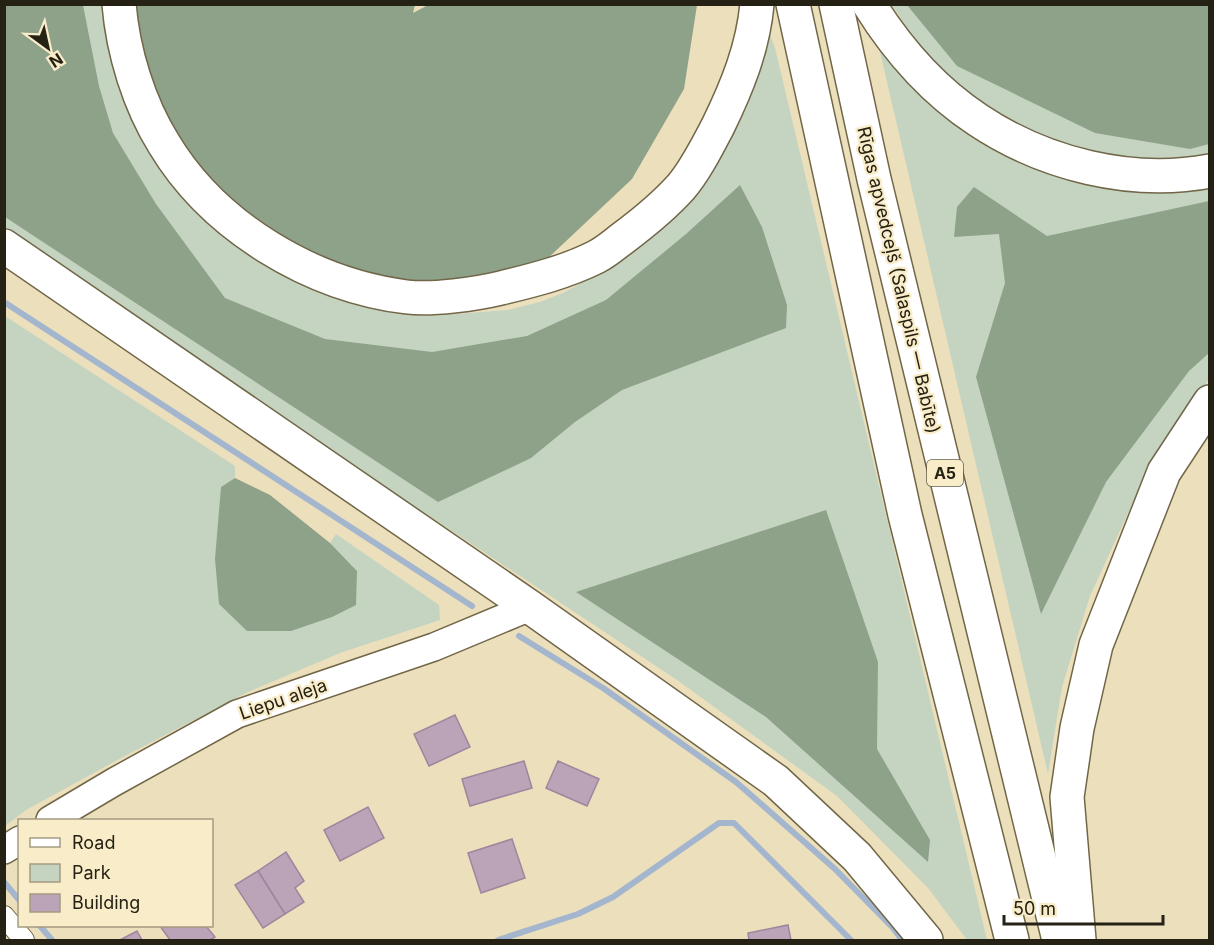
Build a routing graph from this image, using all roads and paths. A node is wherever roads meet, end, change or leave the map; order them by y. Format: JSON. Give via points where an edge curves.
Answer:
{"nodes":[{"id":1,"x":757,"y":4,"type":"edge"},
{"id":2,"x":793,"y":4,"type":"edge"},
{"id":3,"x":836,"y":4,"type":"edge"},
{"id":4,"x":869,"y":4,"type":"edge"},
{"id":5,"x":119,"y":6,"type":"edge"},
{"id":6,"x":1209,"y":171,"type":"edge"},
{"id":7,"x":4,"y":246,"type":"edge"},
{"id":8,"x":1209,"y":402,"type":"edge"},
{"id":9,"x":530,"y":608,"type":"junction"},
{"id":10,"x":52,"y":819,"type":"edge"},
{"id":11,"x":18,"y":841,"type":"edge"},
{"id":12,"x":4,"y":850,"type":"edge"},
{"id":13,"x":4,"y":916,"type":"edge"},
{"id":14,"x":24,"y":940,"type":"edge"},
{"id":15,"x":926,"y":940,"type":"edge"},
{"id":16,"x":1012,"y":940,"type":"edge"},
{"id":17,"x":1059,"y":940,"type":"edge"},
{"id":18,"x":1078,"y":940,"type":"edge"}],
"edges":[{"from":1,"to":5,"type":"highway","via":[[750,47],[737,88],[711,139],[681,186],[640,225],[598,256],[546,278],[475,294],[409,297],[370,290],[309,268],[258,240],[206,197],[164,144],[147,110],[133,73]]},
{"from":2,"to":16,"type":"highway","via":[[905,515]]},
{"from":3,"to":17,"type":"highway","name":"Rīgas apvedceļš (Salaspils — Babīte)","number":"A5","via":[[874,179]]},
{"from":4,"to":6,"type":"highway","via":[[907,57],[941,92],[978,121],[1014,140],[1093,169],[1145,176]]},
{"from":7,"to":9,"type":"highway"},
{"from":8,"to":18,"type":"highway","via":[[1164,472],[1096,645],[1077,728],[1067,797]]},
{"from":9,"to":10,"type":"street","name":"Liepu aleja","via":[[434,647],[237,714]]},
{"from":9,"to":15,"type":"highway","via":[[776,781],[857,857]]},
{"from":11,"to":12,"type":"street"},
{"from":13,"to":14,"type":"street"}]}
